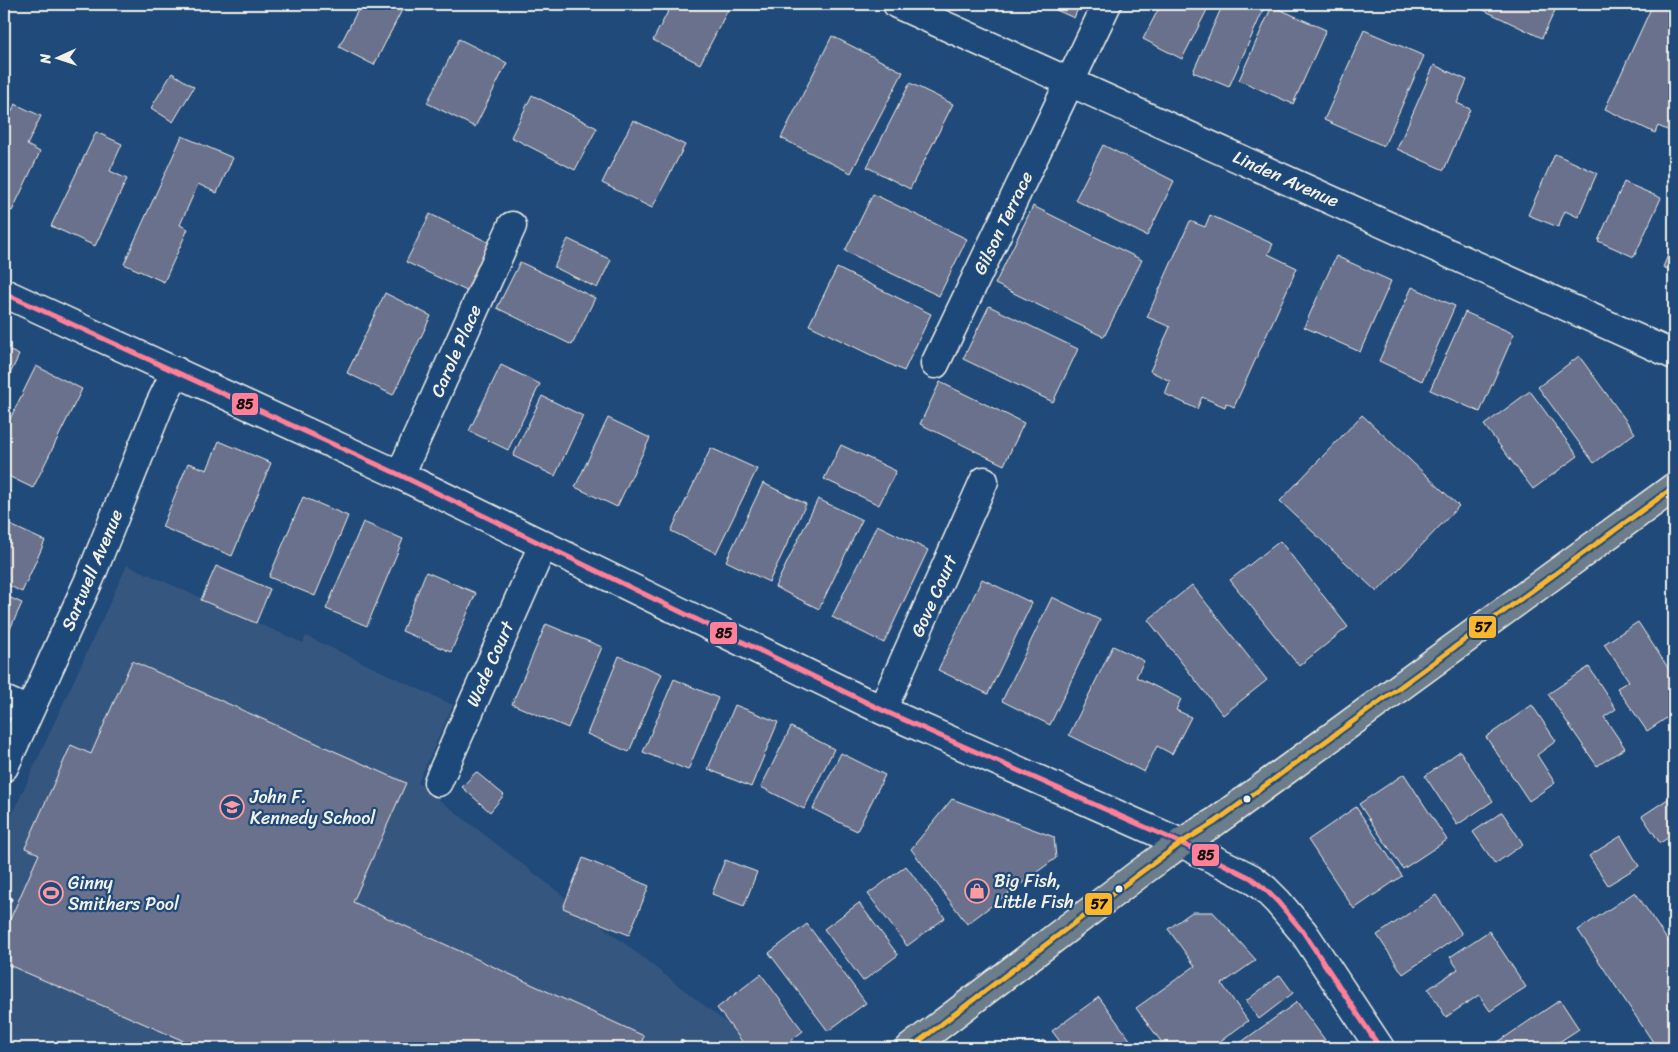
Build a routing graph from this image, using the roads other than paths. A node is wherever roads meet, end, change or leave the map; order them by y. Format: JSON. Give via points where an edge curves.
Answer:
{"nodes":[{"id":1,"x":897,"y":4,"type":"edge"},
{"id":2,"x":1106,"y":4,"type":"edge"},
{"id":3,"x":1070,"y":82,"type":"junction"},
{"id":4,"x":512,"y":226,"type":"dead end"},
{"id":5,"x":4,"y":293,"type":"edge"},
{"id":6,"x":1674,"y":355,"type":"edge"},
{"id":7,"x":935,"y":364,"type":"dead end"},
{"id":8,"x":176,"y":371,"type":"junction"},
{"id":9,"x":400,"y":475,"type":"junction"},
{"id":10,"x":984,"y":481,"type":"dead end"},
{"id":11,"x":1674,"y":487,"type":"edge"},
{"id":12,"x":543,"y":545,"type":"junction"},
{"id":13,"x":4,"y":700,"type":"edge"},
{"id":14,"x":29,"y":710,"type":"junction"},
{"id":15,"x":882,"y":710,"type":"junction"},
{"id":16,"x":4,"y":767,"type":"edge"},
{"id":17,"x":438,"y":782,"type":"dead end"},
{"id":18,"x":1181,"y":843,"type":"junction"},
{"id":19,"x":913,"y":1047,"type":"edge"},
{"id":20,"x":1380,"y":1048,"type":"edge"}],
"edges":[{"from":1,"to":3,"type":"street","name":"Linden Avenue"},
{"from":2,"to":3,"type":"street","name":"Gilson Terrace"},
{"from":3,"to":6,"type":"street","name":"Linden Avenue"},
{"from":3,"to":7,"type":"street","name":"Gilson Terrace"},
{"from":4,"to":9,"type":"street","name":"Carole Place"},
{"from":5,"to":8,"type":"street"},
{"from":8,"to":9,"type":"street"},
{"from":8,"to":14,"type":"street","name":"Sartwell Avenue","via":[[90,578]]},
{"from":9,"to":12,"type":"street"},
{"from":10,"to":15,"type":"street","name":"Gove Court"},
{"from":11,"to":18,"type":"main road","via":[[1215,822]]},
{"from":12,"to":15,"type":"street"},
{"from":12,"to":17,"type":"street","name":"Wade Court"},
{"from":13,"to":14,"type":"street"},
{"from":14,"to":16,"type":"street","name":"Sartwell Avenue"},
{"from":15,"to":18,"type":"street"},
{"from":18,"to":19,"type":"main road"},
{"from":18,"to":20,"type":"street","via":[[1251,878],[1278,902],[1304,933]]}]}
